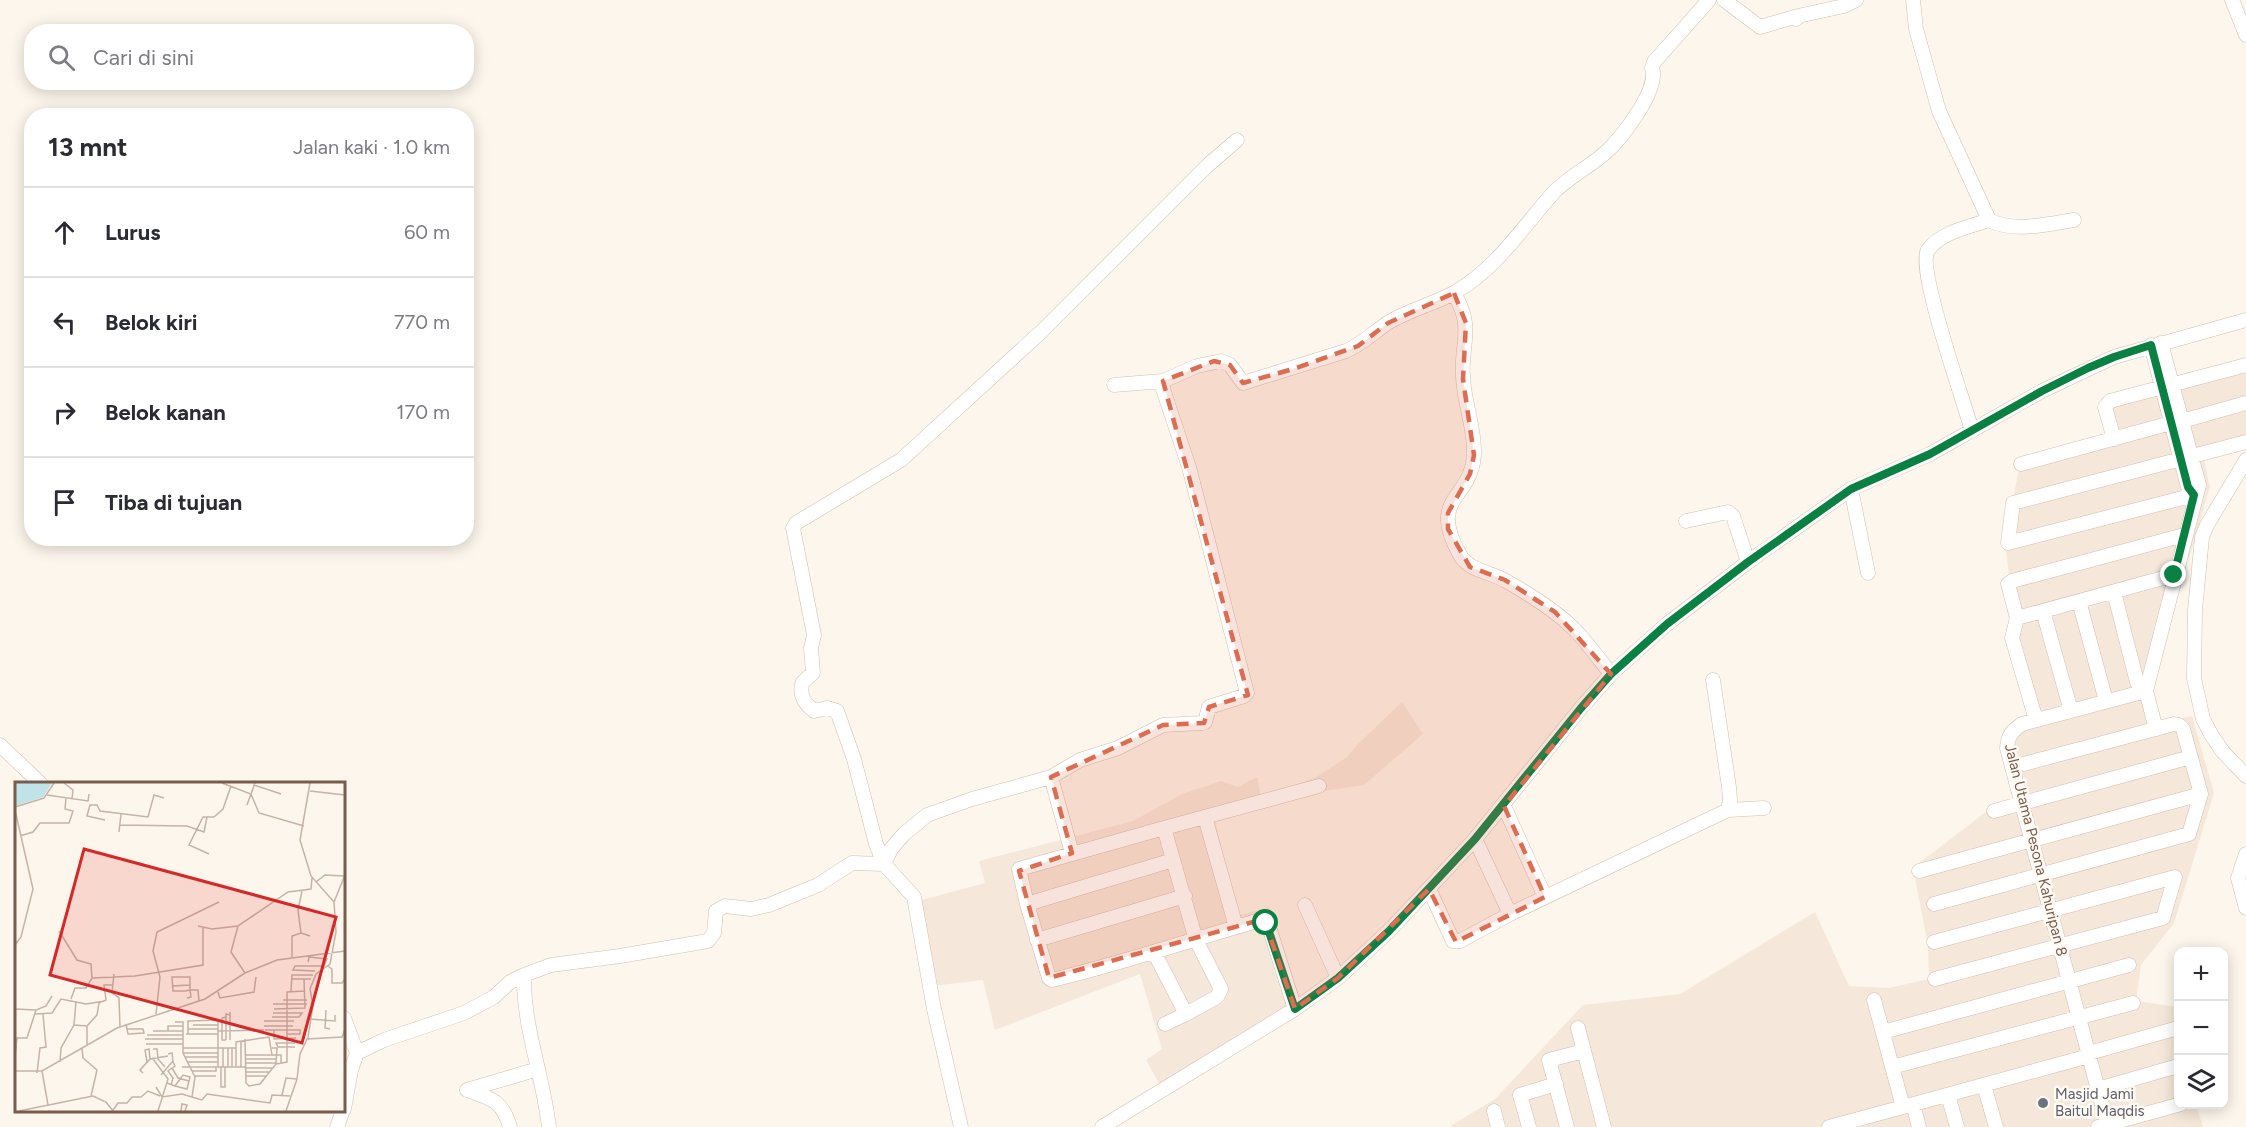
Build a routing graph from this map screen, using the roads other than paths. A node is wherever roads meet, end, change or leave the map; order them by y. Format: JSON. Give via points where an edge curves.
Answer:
{"nodes":[{"id":1,"x":1709,"y":0,"type":"edge"},
{"id":2,"x":1724,"y":0,"type":"edge"},
{"id":3,"x":1856,"y":0,"type":"edge"},
{"id":4,"x":1912,"y":0,"type":"edge"},
{"id":5,"x":2232,"y":0,"type":"edge"},
{"id":6,"x":2246,"y":33,"type":"edge"},
{"id":7,"x":1237,"y":140,"type":"dead end"},
{"id":8,"x":1989,"y":220,"type":"junction"},
{"id":9,"x":2074,"y":220,"type":"dead end"},
{"id":10,"x":1454,"y":293,"type":"junction"},
{"id":11,"x":2246,"y":320,"type":"edge"},
{"id":12,"x":2156,"y":344,"type":"junction"},
{"id":13,"x":2246,"y":365,"type":"edge"},
{"id":14,"x":1163,"y":381,"type":"junction"},
{"id":15,"x":1114,"y":385,"type":"dead end"},
{"id":16,"x":2167,"y":386,"type":"junction"},
{"id":17,"x":2246,"y":403,"type":"edge"},
{"id":18,"x":2177,"y":422,"type":"junction"},
{"id":19,"x":1972,"y":431,"type":"junction"},
{"id":20,"x":2114,"y":439,"type":"junction"},
{"id":21,"x":2246,"y":442,"type":"edge"},
{"id":22,"x":2186,"y":458,"type":"junction"},
{"id":23,"x":2246,"y":460,"type":"edge"},
{"id":24,"x":2021,"y":464,"type":"dead end"},
{"id":25,"x":1851,"y":489,"type":"junction"},
{"id":26,"x":2194,"y":495,"type":"junction"},
{"id":27,"x":1686,"y":521,"type":"dead end"},
{"id":28,"x":2184,"y":535,"type":"junction"},
{"id":29,"x":1748,"y":562,"type":"junction"},
{"id":30,"x":1868,"y":573,"type":"dead end"},
{"id":31,"x":2174,"y":575,"type":"junction"},
{"id":32,"x":2114,"y":591,"type":"junction"},
{"id":33,"x":2079,"y":601,"type":"junction"},
{"id":34,"x":2043,"y":611,"type":"junction"},
{"id":35,"x":2017,"y":618,"type":"junction"},
{"id":36,"x":1611,"y":674,"type":"junction"},
{"id":37,"x":1713,"y":680,"type":"dead end"},
{"id":38,"x":2146,"y":691,"type":"junction"},
{"id":39,"x":2106,"y":701,"type":"junction"},
{"id":40,"x":2071,"y":711,"type":"junction"},
{"id":41,"x":2036,"y":720,"type":"junction"},
{"id":42,"x":2156,"y":729,"type":"junction"},
{"id":43,"x":0,"y":745,"type":"edge"},
{"id":44,"x":2191,"y":757,"type":"junction"},
{"id":45,"x":2012,"y":767,"type":"junction"},
{"id":46,"x":2246,"y":776,"type":"edge"},
{"id":47,"x":1051,"y":777,"type":"junction"},
{"id":48,"x":40,"y":782,"type":"edge"},
{"id":49,"x":1319,"y":786,"type":"dead end"},
{"id":50,"x":2201,"y":794,"type":"junction"},
{"id":51,"x":2022,"y":803,"type":"junction"},
{"id":52,"x":1504,"y":806,"type":"junction"},
{"id":53,"x":1764,"y":808,"type":"dead end"},
{"id":54,"x":1728,"y":810,"type":"junction"},
{"id":55,"x":1994,"y":811,"type":"dead end"},
{"id":56,"x":1205,"y":817,"type":"junction"},
{"id":57,"x":1164,"y":828,"type":"junction"},
{"id":58,"x":1475,"y":839,"type":"junction"},
{"id":59,"x":2032,"y":840,"type":"junction"},
{"id":60,"x":1072,"y":853,"type":"junction"},
{"id":61,"x":2246,"y":855,"type":"edge"},
{"id":62,"x":1173,"y":860,"type":"junction"},
{"id":63,"x":884,"y":864,"type":"junction"},
{"id":64,"x":1919,"y":871,"type":"dead end"},
{"id":65,"x":2041,"y":875,"type":"junction"},
{"id":66,"x":1429,"y":889,"type":"junction"},
{"id":67,"x":1185,"y":896,"type":"junction"},
{"id":68,"x":1545,"y":897,"type":"junction"},
{"id":69,"x":1027,"y":904,"type":"junction"},
{"id":70,"x":1934,"y":904,"type":"dead end"},
{"id":71,"x":1305,"y":905,"type":"dead end"},
{"id":72,"x":2246,"y":908,"type":"edge"},
{"id":73,"x":2051,"y":910,"type":"junction"},
{"id":74,"x":1510,"y":914,"type":"junction"},
{"id":75,"x":1236,"y":927,"type":"junction"},
{"id":76,"x":1038,"y":940,"type":"junction"},
{"id":77,"x":1196,"y":940,"type":"junction"},
{"id":78,"x":1934,"y":942,"type":"dead end"},
{"id":79,"x":2060,"y":946,"type":"junction"},
{"id":80,"x":1154,"y":952,"type":"junction"},
{"id":81,"x":2130,"y":965,"type":"dead end"},
{"id":82,"x":524,"y":975,"type":"junction"},
{"id":83,"x":1338,"y":978,"type":"junction"},
{"id":84,"x":1935,"y":979,"type":"dead end"},
{"id":85,"x":2070,"y":981,"type":"junction"},
{"id":86,"x":1874,"y":1000,"type":"dead end"},
{"id":87,"x":2133,"y":1003,"type":"dead end"},
{"id":88,"x":1295,"y":1009,"type":"junction"},
{"id":89,"x":1186,"y":1014,"type":"junction"},
{"id":90,"x":2079,"y":1017,"type":"junction"},
{"id":91,"x":345,"y":1021,"type":"edge"},
{"id":92,"x":1166,"y":1024,"type":"dead end"},
{"id":93,"x":1578,"y":1028,"type":"dead end"},
{"id":94,"x":2174,"y":1029,"type":"edge"},
{"id":95,"x":1882,"y":1032,"type":"junction"},
{"id":96,"x":1584,"y":1051,"type":"junction"},
{"id":97,"x":357,"y":1053,"type":"junction"},
{"id":98,"x":2089,"y":1054,"type":"junction"},
{"id":99,"x":1892,"y":1067,"type":"junction"},
{"id":100,"x":2174,"y":1067,"type":"edge"},
{"id":101,"x":538,"y":1069,"type":"junction"},
{"id":102,"x":1556,"y":1084,"type":"junction"},
{"id":103,"x":1984,"y":1085,"type":"junction"},
{"id":104,"x":2098,"y":1089,"type":"junction"},
{"id":105,"x":1948,"y":1095,"type":"junction"},
{"id":106,"x":345,"y":1100,"type":"edge"},
{"id":107,"x":1908,"y":1106,"type":"junction"},
{"id":108,"x":2174,"y":1106,"type":"edge"},
{"id":109,"x":1494,"y":1111,"type":"dead end"},
{"id":110,"x":342,"y":1112,"type":"edge"},
{"id":111,"x":2105,"y":1126,"type":"edge"},
{"id":112,"x":337,"y":1127,"type":"edge"},
{"id":113,"x":510,"y":1127,"type":"edge"},
{"id":114,"x":549,"y":1127,"type":"edge"},
{"id":115,"x":961,"y":1127,"type":"edge"},
{"id":116,"x":1102,"y":1127,"type":"edge"},
{"id":117,"x":1498,"y":1127,"type":"edge"},
{"id":118,"x":1529,"y":1127,"type":"edge"},
{"id":119,"x":1567,"y":1127,"type":"edge"},
{"id":120,"x":1604,"y":1127,"type":"edge"},
{"id":121,"x":1829,"y":1127,"type":"edge"},
{"id":122,"x":1919,"y":1127,"type":"edge"},
{"id":123,"x":1957,"y":1127,"type":"edge"},
{"id":124,"x":1996,"y":1127,"type":"edge"}],
"edges":[{"from":1,"to":10,"type":"street","via":[[1654,62],[1655,74],[1648,96],[1608,150],[1556,191],[1498,259]]},
{"from":2,"to":3,"type":"street","via":[[1760,27]]},
{"from":4,"to":8,"type":"street","via":[[1916,30],[1939,111]]},
{"from":5,"to":6,"type":"street"},
{"from":7,"to":63,"type":"street","via":[[1035,338],[901,459],[793,528],[814,635],[813,673],[802,682],[801,692],[806,705],[814,711],[837,711]]},
{"from":8,"to":9,"type":"street","via":[[2012,226]]},
{"from":8,"to":19,"type":"street","via":[[1946,236],[1925,257],[1947,353]]},
{"from":10,"to":14,"type":"street","via":[[1388,323],[1358,346],[1293,369],[1243,383],[1230,365],[1214,361]]},
{"from":10,"to":36,"type":"street","via":[[1466,323],[1462,379],[1473,427],[1474,455],[1470,474],[1448,513],[1448,529],[1470,567],[1505,580],[1555,612]]},
{"from":11,"to":12,"type":"street"},
{"from":12,"to":16,"type":"street"},
{"from":12,"to":19,"type":"street","via":[[2088,368]]},
{"from":13,"to":16,"type":"street"},
{"from":14,"to":15,"type":"street"},
{"from":14,"to":47,"type":"street","via":[[1247,693],[1209,707],[1205,722],[1163,725],[1118,748],[1080,760]]},
{"from":16,"to":18,"type":"street"},
{"from":16,"to":20,"type":"street","via":[[2107,403]]},
{"from":17,"to":18,"type":"street"},
{"from":18,"to":20,"type":"street"},
{"from":18,"to":22,"type":"street"},
{"from":19,"to":25,"type":"street"},
{"from":20,"to":24,"type":"street"},
{"from":21,"to":22,"type":"street"},
{"from":22,"to":26,"type":"street","via":[[2199,484]]},
{"from":22,"to":26,"type":"street","via":[[2013,503],[2008,543]]},
{"from":23,"to":46,"type":"street","via":[[2202,537],[2193,656],[2204,718],[2217,745]]},
{"from":25,"to":29,"type":"street"},
{"from":25,"to":30,"type":"street"},
{"from":26,"to":28,"type":"street"},
{"from":27,"to":29,"type":"street","via":[[1728,512],[1733,516]]},
{"from":28,"to":31,"type":"street"},
{"from":28,"to":35,"type":"street","via":[[2012,581],[2008,587]]},
{"from":29,"to":36,"type":"street","via":[[1667,624]]},
{"from":31,"to":32,"type":"street"},
{"from":31,"to":38,"type":"street"},
{"from":32,"to":33,"type":"street"},
{"from":32,"to":38,"type":"street","via":[[2138,682]]},
{"from":33,"to":34,"type":"street"},
{"from":33,"to":39,"type":"street"},
{"from":34,"to":35,"type":"street"},
{"from":34,"to":40,"type":"street"},
{"from":35,"to":41,"type":"street","via":[[2012,638]]},
{"from":36,"to":52,"type":"street"},
{"from":37,"to":54,"type":"street","via":[[1729,787]]},
{"from":38,"to":39,"type":"street","name":"Jalan Utama Pesona Kahuripan 8"},
{"from":38,"to":42,"type":"street"},
{"from":39,"to":40,"type":"street","name":"Jalan Utama Pesona Kahuripan 8"},
{"from":40,"to":41,"type":"street","name":"Jalan Utama Pesona Kahuripan 8"},
{"from":41,"to":45,"type":"street","name":"Jalan Utama Pesona Kahuripan 8","via":[[2012,730],[2007,748]]},
{"from":42,"to":44,"type":"street","via":[[2179,725]]},
{"from":42,"to":45,"type":"street"},
{"from":43,"to":48,"type":"street"},
{"from":44,"to":50,"type":"street"},
{"from":44,"to":51,"type":"street"},
{"from":45,"to":51,"type":"street","name":"Jalan Utama Pesona Kahuripan 8"},
{"from":47,"to":60,"type":"street"},
{"from":47,"to":63,"type":"street","via":[[927,815],[904,834]]},
{"from":49,"to":56,"type":"street"},
{"from":50,"to":59,"type":"street"},
{"from":50,"to":65,"type":"street","via":[[2189,834]]},
{"from":51,"to":55,"type":"street"},
{"from":51,"to":59,"type":"street","name":"Jalan Utama Pesona Kahuripan 8"},
{"from":52,"to":58,"type":"street"},
{"from":52,"to":68,"type":"street"},
{"from":53,"to":54,"type":"street"},
{"from":54,"to":68,"type":"street"},
{"from":56,"to":57,"type":"street"},
{"from":56,"to":75,"type":"street"},
{"from":57,"to":60,"type":"street"},
{"from":57,"to":62,"type":"street"},
{"from":58,"to":66,"type":"street"},
{"from":58,"to":74,"type":"street"},
{"from":59,"to":64,"type":"street"},
{"from":59,"to":65,"type":"street","name":"Jalan Utama Pesona Kahuripan 8"},
{"from":60,"to":69,"type":"street","via":[[1020,869]]},
{"from":61,"to":72,"type":"street","via":[[2238,878]]},
{"from":62,"to":67,"type":"street"},
{"from":62,"to":69,"type":"street"},
{"from":63,"to":82,"type":"street","via":[[852,863],[818,885],[770,905],[720,908],[716,910],[714,933],[708,941],[551,965]]},
{"from":63,"to":115,"type":"street","via":[[914,897]]},
{"from":65,"to":70,"type":"street"},
{"from":65,"to":73,"type":"street","name":"Jalan Utama Pesona Kahuripan 8"},
{"from":66,"to":74,"type":"street","via":[[1453,941]]},
{"from":66,"to":83,"type":"street"},
{"from":67,"to":76,"type":"street"},
{"from":67,"to":77,"type":"street"},
{"from":68,"to":74,"type":"street"},
{"from":69,"to":76,"type":"street"},
{"from":71,"to":83,"type":"street"},
{"from":73,"to":78,"type":"street"},
{"from":73,"to":79,"type":"street","name":"Jalan Utama Pesona Kahuripan 8"},
{"from":73,"to":79,"type":"street","via":[[2175,877],[2163,918]]},
{"from":75,"to":77,"type":"street"},
{"from":75,"to":88,"type":"street","via":[[1260,920],[1266,923]]},
{"from":76,"to":80,"type":"street","via":[[1052,980]]},
{"from":77,"to":80,"type":"street"},
{"from":77,"to":89,"type":"street","via":[[1221,989],[1217,997]]},
{"from":79,"to":84,"type":"street"},
{"from":79,"to":85,"type":"street","name":"Jalan Utama Pesona Kahuripan 8"},
{"from":80,"to":89,"type":"street"},
{"from":81,"to":85,"type":"street"},
{"from":82,"to":97,"type":"street","via":[[471,1010]]},
{"from":82,"to":101,"type":"street","via":[[526,1017]]},
{"from":83,"to":88,"type":"street"},
{"from":85,"to":90,"type":"street","name":"Jalan Utama Pesona Kahuripan 8"},
{"from":85,"to":95,"type":"street"},
{"from":86,"to":95,"type":"street"},
{"from":87,"to":90,"type":"street"},
{"from":88,"to":116,"type":"street"},
{"from":89,"to":92,"type":"street"},
{"from":90,"to":98,"type":"street","name":"Jalan Utama Pesona Kahuripan 8"},
{"from":90,"to":99,"type":"street"},
{"from":91,"to":97,"type":"street"},
{"from":93,"to":96,"type":"street"},
{"from":94,"to":98,"type":"street"},
{"from":95,"to":99,"type":"street"},
{"from":96,"to":102,"type":"street","via":[[1549,1060]]},
{"from":96,"to":120,"type":"street"},
{"from":97,"to":106,"type":"street"},
{"from":98,"to":103,"type":"street"},
{"from":98,"to":104,"type":"street","name":"Jalan Utama Pesona Kahuripan 8"},
{"from":99,"to":107,"type":"street"},
{"from":100,"to":104,"type":"street"},
{"from":101,"to":113,"type":"street","via":[[467,1090],[498,1101]]},
{"from":101,"to":114,"type":"street"},
{"from":102,"to":118,"type":"street","via":[[1520,1095]]},
{"from":102,"to":119,"type":"street"},
{"from":103,"to":105,"type":"street"},
{"from":103,"to":124,"type":"street"},
{"from":104,"to":111,"type":"street","name":"Jalan Utama Pesona Kahuripan 8"},
{"from":105,"to":107,"type":"street"},
{"from":105,"to":123,"type":"street"},
{"from":107,"to":121,"type":"street"},
{"from":107,"to":122,"type":"street"},
{"from":108,"to":111,"type":"street"},
{"from":109,"to":117,"type":"street"},
{"from":110,"to":112,"type":"street"}]}
